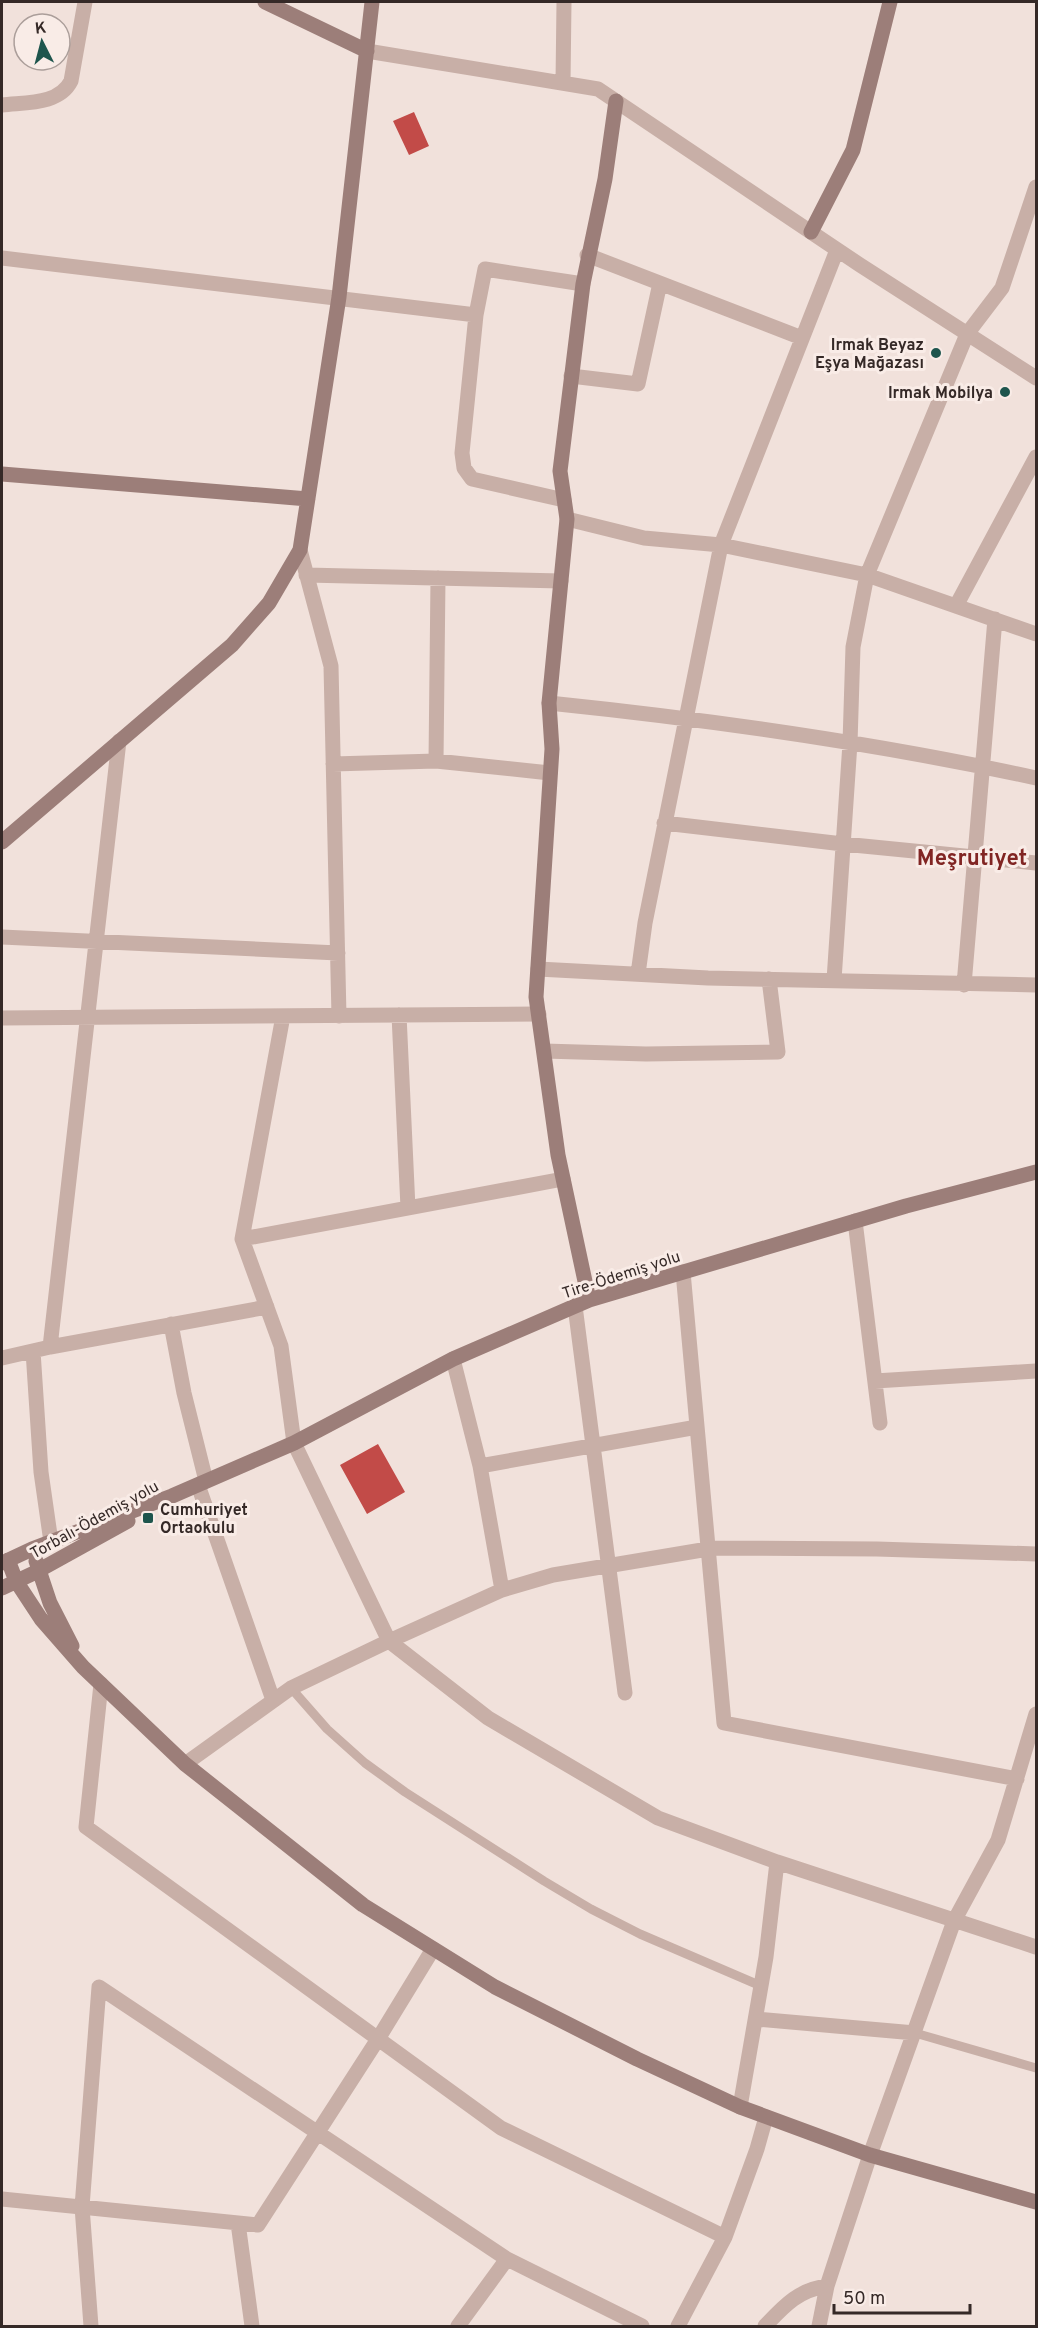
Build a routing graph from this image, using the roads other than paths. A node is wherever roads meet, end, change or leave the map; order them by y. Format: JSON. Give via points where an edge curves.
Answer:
{"nodes":[{"id":1,"x":85,"y":2,"type":"edge"},
{"id":2,"x":265,"y":2,"type":"edge"},
{"id":3,"x":372,"y":2,"type":"edge"},
{"id":4,"x":564,"y":2,"type":"edge"},
{"id":5,"x":890,"y":2,"type":"edge"},
{"id":6,"x":366,"y":51,"type":"junction"},
{"id":7,"x":563,"y":83,"type":"junction"},
{"id":8,"x":616,"y":101,"type":"junction"},
{"id":9,"x":2,"y":105,"type":"edge"},
{"id":10,"x":1036,"y":187,"type":"edge"},
{"id":11,"x":811,"y":232,"type":"junction"},
{"id":12,"x":837,"y":250,"type":"junction"},
{"id":13,"x":587,"y":255,"type":"junction"},
{"id":14,"x":2,"y":258,"type":"edge"},
{"id":15,"x":660,"y":283,"type":"junction"},
{"id":16,"x":583,"y":284,"type":"junction"},
{"id":17,"x":339,"y":297,"type":"junction"},
{"id":18,"x":476,"y":315,"type":"junction"},
{"id":19,"x":967,"y":334,"type":"junction"},
{"id":20,"x":802,"y":338,"type":"junction"},
{"id":21,"x":571,"y":376,"type":"junction"},
{"id":22,"x":1036,"y":378,"type":"edge"},
{"id":23,"x":1036,"y":457,"type":"edge"},
{"id":24,"x":2,"y":474,"type":"edge"},
{"id":25,"x":308,"y":499,"type":"junction"},
{"id":26,"x":564,"y":500,"type":"junction"},
{"id":27,"x":567,"y":519,"type":"junction"},
{"id":28,"x":721,"y":545,"type":"junction"},
{"id":29,"x":300,"y":550,"type":"junction"},
{"id":30,"x":306,"y":575,"type":"junction"},
{"id":31,"x":867,"y":575,"type":"junction"},
{"id":32,"x":438,"y":578,"type":"junction"},
{"id":33,"x":561,"y":581,"type":"junction"},
{"id":34,"x":956,"y":606,"type":"junction"},
{"id":35,"x":995,"y":619,"type":"junction"},
{"id":36,"x":1036,"y":634,"type":"edge"},
{"id":37,"x":549,"y":703,"type":"junction"},
{"id":38,"x":685,"y":717,"type":"junction"},
{"id":39,"x":119,"y":741,"type":"junction"},
{"id":40,"x":850,"y":743,"type":"junction"},
{"id":41,"x":436,"y":761,"type":"junction"},
{"id":42,"x":333,"y":764,"type":"junction"},
{"id":43,"x":983,"y":766,"type":"junction"},
{"id":44,"x":550,"y":773,"type":"junction"},
{"id":45,"x":1036,"y":778,"type":"edge"},
{"id":46,"x":664,"y":823,"type":"junction"},
{"id":47,"x":2,"y":842,"type":"edge"},
{"id":48,"x":843,"y":844,"type":"junction"},
{"id":49,"x":975,"y":858,"type":"junction"},
{"id":50,"x":1036,"y":863,"type":"edge"},
{"id":51,"x":2,"y":938,"type":"edge"},
{"id":52,"x":96,"y":942,"type":"junction"},
{"id":53,"x":338,"y":953,"type":"junction"},
{"id":54,"x":538,"y":969,"type":"junction"},
{"id":55,"x":638,"y":974,"type":"junction"},
{"id":56,"x":769,"y":979,"type":"junction"},
{"id":57,"x":834,"y":980,"type":"junction"},
{"id":58,"x":964,"y":985,"type":"junction"},
{"id":59,"x":1036,"y":985,"type":"edge"},
{"id":60,"x":538,"y":1014,"type":"junction"},
{"id":61,"x":399,"y":1015,"type":"junction"},
{"id":62,"x":284,"y":1016,"type":"junction"},
{"id":63,"x":339,"y":1016,"type":"junction"},
{"id":64,"x":2,"y":1018,"type":"edge"},
{"id":65,"x":88,"y":1018,"type":"junction"},
{"id":66,"x":544,"y":1051,"type":"junction"},
{"id":67,"x":1036,"y":1172,"type":"edge"},
{"id":68,"x":563,"y":1179,"type":"junction"},
{"id":69,"x":408,"y":1208,"type":"junction"},
{"id":70,"x":855,"y":1221,"type":"junction"},
{"id":71,"x":242,"y":1239,"type":"junction"},
{"id":72,"x":683,"y":1272,"type":"junction"},
{"id":73,"x":582,"y":1303,"type":"junction"},
{"id":74,"x":267,"y":1307,"type":"junction"},
{"id":75,"x":171,"y":1324,"type":"junction"},
{"id":76,"x":50,"y":1347,"type":"junction"},
{"id":77,"x":33,"y":1351,"type":"junction"},
{"id":78,"x":2,"y":1358,"type":"edge"},
{"id":79,"x":453,"y":1359,"type":"junction"},
{"id":80,"x":1036,"y":1371,"type":"edge"},
{"id":81,"x":875,"y":1381,"type":"junction"},
{"id":82,"x":880,"y":1423,"type":"dead end"},
{"id":83,"x":697,"y":1427,"type":"junction"},
{"id":84,"x":294,"y":1443,"type":"junction"},
{"id":85,"x":593,"y":1445,"type":"junction"},
{"id":86,"x":480,"y":1466,"type":"junction"},
{"id":87,"x":202,"y":1483,"type":"junction"},
{"id":88,"x":172,"y":1496,"type":"junction"},
{"id":89,"x":51,"y":1542,"type":"junction"},
{"id":90,"x":32,"y":1549,"type":"junction"},
{"id":91,"x":708,"y":1549,"type":"junction"},
{"id":92,"x":1036,"y":1554,"type":"edge"},
{"id":93,"x":5,"y":1561,"type":"edge"},
{"id":94,"x":609,"y":1566,"type":"junction"},
{"id":95,"x":40,"y":1570,"type":"junction"},
{"id":96,"x":16,"y":1581,"type":"junction"},
{"id":97,"x":2,"y":1588,"type":"edge"},
{"id":98,"x":502,"y":1590,"type":"junction"},
{"id":99,"x":388,"y":1641,"type":"junction"},
{"id":100,"x":83,"y":1667,"type":"junction"},
{"id":101,"x":101,"y":1684,"type":"junction"},
{"id":102,"x":291,"y":1688,"type":"junction"},
{"id":103,"x":625,"y":1693,"type":"dead end"},
{"id":104,"x":273,"y":1700,"type":"junction"},
{"id":105,"x":1036,"y":1714,"type":"edge"},
{"id":106,"x":185,"y":1764,"type":"junction"},
{"id":107,"x":1017,"y":1779,"type":"junction"},
{"id":108,"x":777,"y":1862,"type":"junction"},
{"id":109,"x":954,"y":1921,"type":"junction"},
{"id":110,"x":1036,"y":1947,"type":"edge"},
{"id":111,"x":434,"y":1949,"type":"junction"},
{"id":112,"x":761,"y":1986,"type":"junction"},
{"id":113,"x":756,"y":2019,"type":"junction"},
{"id":114,"x":915,"y":2033,"type":"junction"},
{"id":115,"x":378,"y":2039,"type":"junction"},
{"id":116,"x":1036,"y":2068,"type":"edge"},
{"id":117,"x":740,"y":2107,"type":"junction"},
{"id":118,"x":766,"y":2117,"type":"junction"},
{"id":119,"x":318,"y":2132,"type":"junction"},
{"id":120,"x":870,"y":2155,"type":"junction"},
{"id":121,"x":2,"y":2199,"type":"edge"},
{"id":122,"x":1036,"y":2202,"type":"edge"},
{"id":123,"x":82,"y":2207,"type":"junction"},
{"id":124,"x":238,"y":2223,"type":"junction"},
{"id":125,"x":725,"y":2237,"type":"junction"},
{"id":126,"x":507,"y":2259,"type":"junction"},
{"id":127,"x":827,"y":2286,"type":"junction"},
{"id":128,"x":91,"y":2326,"type":"edge"},
{"id":129,"x":252,"y":2326,"type":"edge"},
{"id":130,"x":458,"y":2326,"type":"edge"},
{"id":131,"x":642,"y":2326,"type":"edge"},
{"id":132,"x":678,"y":2326,"type":"edge"},
{"id":133,"x":765,"y":2326,"type":"edge"},
{"id":134,"x":819,"y":2326,"type":"edge"}],
"edges":[{"from":1,"to":9,"type":"street","via":[[67,89],[54,98]]},
{"from":2,"to":6,"type":"street"},
{"from":3,"to":6,"type":"street"},
{"from":4,"to":7,"type":"street"},
{"from":5,"to":11,"type":"street","via":[[853,150]]},
{"from":6,"to":7,"type":"street"},
{"from":6,"to":17,"type":"street"},
{"from":7,"to":8,"type":"street","via":[[598,89]]},
{"from":8,"to":11,"type":"street"},
{"from":8,"to":13,"type":"street"},
{"from":10,"to":19,"type":"street","via":[[1002,288]]},
{"from":11,"to":12,"type":"street"},
{"from":12,"to":19,"type":"street"},
{"from":12,"to":20,"type":"street"},
{"from":13,"to":15,"type":"street"},
{"from":13,"to":16,"type":"street"},
{"from":14,"to":17,"type":"street"},
{"from":15,"to":20,"type":"street"},
{"from":15,"to":21,"type":"street","via":[[638,384]]},
{"from":16,"to":18,"type":"street","via":[[485,269]]},
{"from":16,"to":21,"type":"street"},
{"from":17,"to":18,"type":"street"},
{"from":17,"to":25,"type":"street"},
{"from":18,"to":26,"type":"street","via":[[462,453],[464,468],[472,479]]},
{"from":19,"to":22,"type":"street"},
{"from":19,"to":31,"type":"street"},
{"from":20,"to":28,"type":"street"},
{"from":21,"to":26,"type":"street","via":[[560,471]]},
{"from":23,"to":34,"type":"street"},
{"from":24,"to":25,"type":"street"},
{"from":25,"to":29,"type":"street"},
{"from":26,"to":27,"type":"street"},
{"from":27,"to":28,"type":"street","via":[[644,538]]},
{"from":27,"to":33,"type":"street"},
{"from":28,"to":31,"type":"street"},
{"from":28,"to":38,"type":"street"},
{"from":29,"to":30,"type":"street"},
{"from":29,"to":39,"type":"street","via":[[269,603],[232,645]]},
{"from":30,"to":32,"type":"street"},
{"from":30,"to":42,"type":"street","via":[[330,666]]},
{"from":31,"to":34,"type":"street"},
{"from":31,"to":40,"type":"street","via":[[853,647]]},
{"from":32,"to":33,"type":"street"},
{"from":32,"to":41,"type":"street"},
{"from":33,"to":37,"type":"street"},
{"from":34,"to":35,"type":"street"},
{"from":35,"to":36,"type":"street"},
{"from":35,"to":43,"type":"street"},
{"from":37,"to":38,"type":"street"},
{"from":37,"to":44,"type":"street"},
{"from":38,"to":40,"type":"street"},
{"from":38,"to":46,"type":"street"},
{"from":39,"to":47,"type":"street"},
{"from":39,"to":52,"type":"street"},
{"from":40,"to":43,"type":"street"},
{"from":40,"to":48,"type":"street"},
{"from":41,"to":42,"type":"street"},
{"from":41,"to":44,"type":"street"},
{"from":42,"to":53,"type":"street"},
{"from":43,"to":45,"type":"street"},
{"from":43,"to":49,"type":"street"},
{"from":44,"to":54,"type":"street"},
{"from":46,"to":48,"type":"street"},
{"from":46,"to":55,"type":"street"},
{"from":48,"to":49,"type":"street"},
{"from":48,"to":57,"type":"street"},
{"from":49,"to":50,"type":"street"},
{"from":49,"to":58,"type":"street"},
{"from":51,"to":52,"type":"street"},
{"from":52,"to":53,"type":"street"},
{"from":52,"to":65,"type":"street"},
{"from":53,"to":63,"type":"street"},
{"from":54,"to":55,"type":"street"},
{"from":54,"to":60,"type":"street"},
{"from":55,"to":56,"type":"street"},
{"from":56,"to":57,"type":"street"},
{"from":56,"to":66,"type":"street","via":[[777,1052]]},
{"from":57,"to":58,"type":"street"},
{"from":58,"to":59,"type":"street"},
{"from":60,"to":61,"type":"street"},
{"from":60,"to":66,"type":"street"},
{"from":61,"to":63,"type":"street"},
{"from":61,"to":69,"type":"street"},
{"from":62,"to":63,"type":"street"},
{"from":62,"to":65,"type":"street"},
{"from":62,"to":71,"type":"street"},
{"from":64,"to":65,"type":"street"},
{"from":65,"to":76,"type":"street"},
{"from":66,"to":68,"type":"street"},
{"from":67,"to":70,"type":"street","name":"Tire-Ödemiş yolu"},
{"from":68,"to":69,"type":"street"},
{"from":68,"to":73,"type":"street"},
{"from":69,"to":71,"type":"street"},
{"from":70,"to":72,"type":"street","name":"Tire-Ödemiş yolu"},
{"from":70,"to":81,"type":"street"},
{"from":71,"to":74,"type":"street"},
{"from":72,"to":73,"type":"street","name":"Tire-Ödemiş yolu"},
{"from":72,"to":83,"type":"street"},
{"from":73,"to":79,"type":"street","name":"Tire-Ödemiş yolu"},
{"from":73,"to":85,"type":"street"},
{"from":74,"to":75,"type":"street"},
{"from":74,"to":84,"type":"street","via":[[281,1346]]},
{"from":75,"to":76,"type":"street"},
{"from":75,"to":87,"type":"street"},
{"from":76,"to":77,"type":"street"},
{"from":77,"to":78,"type":"street"},
{"from":77,"to":89,"type":"street","via":[[41,1472]]},
{"from":79,"to":84,"type":"street","name":"Tire-Ödemiş yolu"},
{"from":79,"to":86,"type":"street"},
{"from":80,"to":81,"type":"street"},
{"from":81,"to":82,"type":"street"},
{"from":83,"to":85,"type":"street"},
{"from":83,"to":91,"type":"street"},
{"from":84,"to":87,"type":"street","name":"Tire-Ödemiş yolu"},
{"from":84,"to":99,"type":"street"},
{"from":85,"to":86,"type":"street"},
{"from":85,"to":94,"type":"street"},
{"from":86,"to":98,"type":"street"},
{"from":87,"to":88,"type":"street","name":"Tire-Ödemiş yolu"},
{"from":87,"to":104,"type":"street"},
{"from":88,"to":89,"type":"street","name":"Torbalı-Ödemiş yolu"},
{"from":88,"to":95,"type":"street","name":"Torbalı-Ödemiş yolu"},
{"from":89,"to":90,"type":"street","name":"Torbalı-Ödemiş yolu"},
{"from":90,"to":93,"type":"street","name":"Torbalı-Ödemiş yolu"},
{"from":90,"to":95,"type":"street"},
{"from":91,"to":92,"type":"street"},
{"from":91,"to":94,"type":"street"},
{"from":91,"to":107,"type":"street","via":[[724,1723]]},
{"from":93,"to":96,"type":"street"},
{"from":94,"to":98,"type":"street","via":[[553,1575]]},
{"from":94,"to":103,"type":"street"},
{"from":95,"to":96,"type":"street","name":"Torbalı-Ödemiş yolu"},
{"from":95,"to":100,"type":"street","via":[[50,1603]]},
{"from":96,"to":97,"type":"street","name":"Torbalı-Ödemiş yolu"},
{"from":96,"to":100,"type":"street","via":[[41,1618]]},
{"from":98,"to":99,"type":"street"},
{"from":99,"to":102,"type":"street"},
{"from":99,"to":108,"type":"street","via":[[488,1718],[658,1818]]},
{"from":100,"to":101,"type":"street"},
{"from":101,"to":106,"type":"street"},
{"from":101,"to":115,"type":"street","via":[[86,1827]]},
{"from":102,"to":104,"type":"street"},
{"from":102,"to":112,"type":"lane","via":[[327,1729],[372,1768],[524,1868],[630,1929]]},
{"from":104,"to":106,"type":"street"},
{"from":105,"to":107,"type":"street"},
{"from":106,"to":111,"type":"street","via":[[363,1905]]},
{"from":107,"to":109,"type":"street","via":[[998,1840]]},
{"from":108,"to":109,"type":"street"},
{"from":108,"to":112,"type":"street"},
{"from":109,"to":110,"type":"street"},
{"from":109,"to":114,"type":"street"},
{"from":111,"to":115,"type":"street"},
{"from":111,"to":117,"type":"street","via":[[495,1987]]},
{"from":112,"to":113,"type":"street"},
{"from":113,"to":114,"type":"street"},
{"from":113,"to":117,"type":"street"},
{"from":114,"to":116,"type":"lane"},
{"from":114,"to":120,"type":"street"},
{"from":115,"to":119,"type":"street"},
{"from":115,"to":125,"type":"street","via":[[501,2128]]},
{"from":117,"to":118,"type":"street"},
{"from":118,"to":120,"type":"street"},
{"from":118,"to":125,"type":"street"},
{"from":119,"to":123,"type":"street","via":[[99,1987]]},
{"from":119,"to":124,"type":"street","via":[[258,2224]]},
{"from":119,"to":126,"type":"street"},
{"from":120,"to":122,"type":"street"},
{"from":120,"to":127,"type":"street"},
{"from":121,"to":123,"type":"street"},
{"from":123,"to":124,"type":"street"},
{"from":123,"to":128,"type":"street"},
{"from":124,"to":129,"type":"street"},
{"from":125,"to":132,"type":"street"},
{"from":126,"to":130,"type":"street"},
{"from":126,"to":131,"type":"street"},
{"from":127,"to":133,"type":"street","via":[[793,2298]]},
{"from":127,"to":134,"type":"street"}]}
